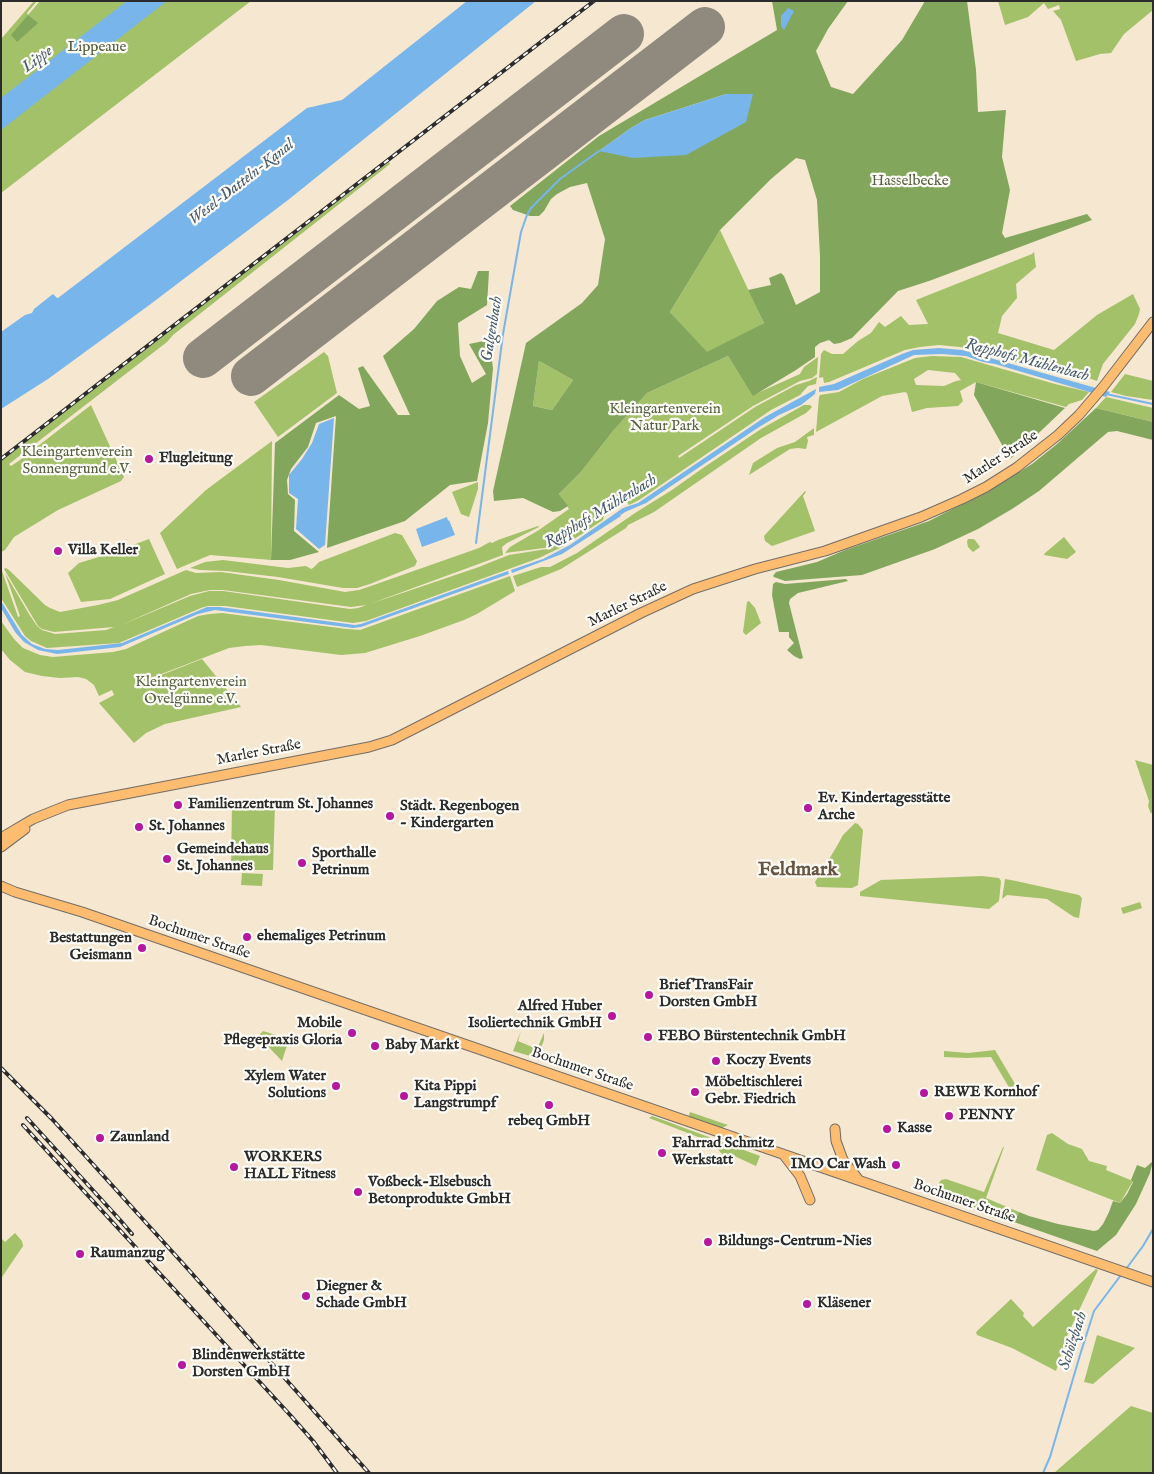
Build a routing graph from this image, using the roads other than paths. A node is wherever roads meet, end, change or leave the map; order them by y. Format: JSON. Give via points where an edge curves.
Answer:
{"nodes":[{"id":1,"x":1153,"y":322,"type":"edge"},
{"id":2,"x":58,"y":808,"type":"junction"},
{"id":3,"x":1,"y":838,"type":"edge"},
{"id":4,"x":1,"y":847,"type":"edge"},
{"id":5,"x":1,"y":886,"type":"edge"},
{"id":6,"x":834,"y":1129,"type":"dead end"},
{"id":7,"x":782,"y":1154,"type":"junction"},
{"id":8,"x":860,"y":1181,"type":"junction"},
{"id":9,"x":810,"y":1200,"type":"dead end"},
{"id":10,"x":1153,"y":1282,"type":"edge"}],
"edges":[{"from":1,"to":2,"type":"main road","name":"Marler Straße","via":[[1085,408],[1058,435],[1026,461],[962,499],[833,548],[694,589],[392,740]]},
{"from":2,"to":3,"type":"main road","name":"Marler Straße"},
{"from":2,"to":4,"type":"main road","name":"Marler Straße"},
{"from":5,"to":7,"type":"main road","name":"Bochumer Straße"},
{"from":6,"to":8,"type":"main road","via":[[843,1160]]},
{"from":7,"to":8,"type":"main road","name":"Bochumer Straße"},
{"from":7,"to":9,"type":"main road","via":[[800,1176]]},
{"from":8,"to":10,"type":"main road","name":"Bochumer Straße"}]}
